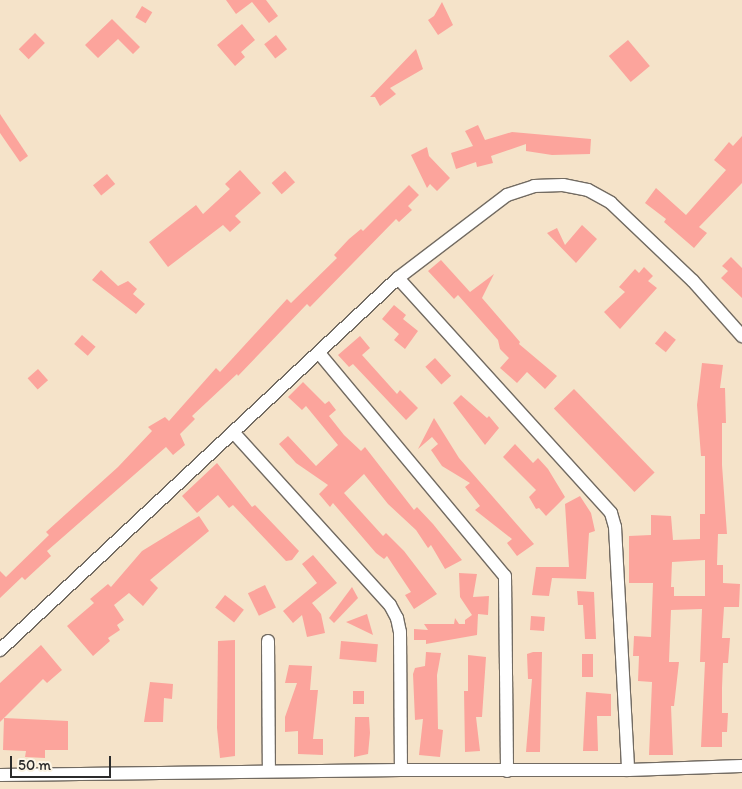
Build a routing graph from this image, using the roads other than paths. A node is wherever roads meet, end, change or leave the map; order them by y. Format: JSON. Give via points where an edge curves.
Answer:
{"nodes":[{"id":1,"x":398,"y":278,"type":"junction"},
{"id":2,"x":742,"y":336,"type":"edge"},
{"id":3,"x":319,"y":353,"type":"junction"},
{"id":4,"x":234,"y":433,"type":"junction"},
{"id":5,"x":268,"y":641,"type":"dead end"},
{"id":6,"x":0,"y":650,"type":"edge"},
{"id":7,"x":742,"y":766,"type":"edge"},
{"id":8,"x":401,"y":770,"type":"junction"},
{"id":9,"x":628,"y":770,"type":"junction"},
{"id":10,"x":269,"y":771,"type":"junction"},
{"id":11,"x":507,"y":771,"type":"junction"},
{"id":12,"x":0,"y":775,"type":"edge"}],
"edges":[{"from":1,"to":2,"type":"street","via":[[507,195],[534,186],[562,185],[588,190],[610,203],[693,282]]},
{"from":1,"to":3,"type":"street"},
{"from":1,"to":9,"type":"street","via":[[611,513],[615,527]]},
{"from":3,"to":4,"type":"street"},
{"from":3,"to":11,"type":"street","via":[[505,576]]},
{"from":4,"to":6,"type":"street"},
{"from":4,"to":8,"type":"street","via":[[390,605],[397,618],[400,632]]},
{"from":5,"to":10,"type":"street"},
{"from":7,"to":9,"type":"street"},
{"from":8,"to":10,"type":"street"},
{"from":8,"to":11,"type":"street"},
{"from":9,"to":11,"type":"street"},
{"from":10,"to":12,"type":"street"}]}
